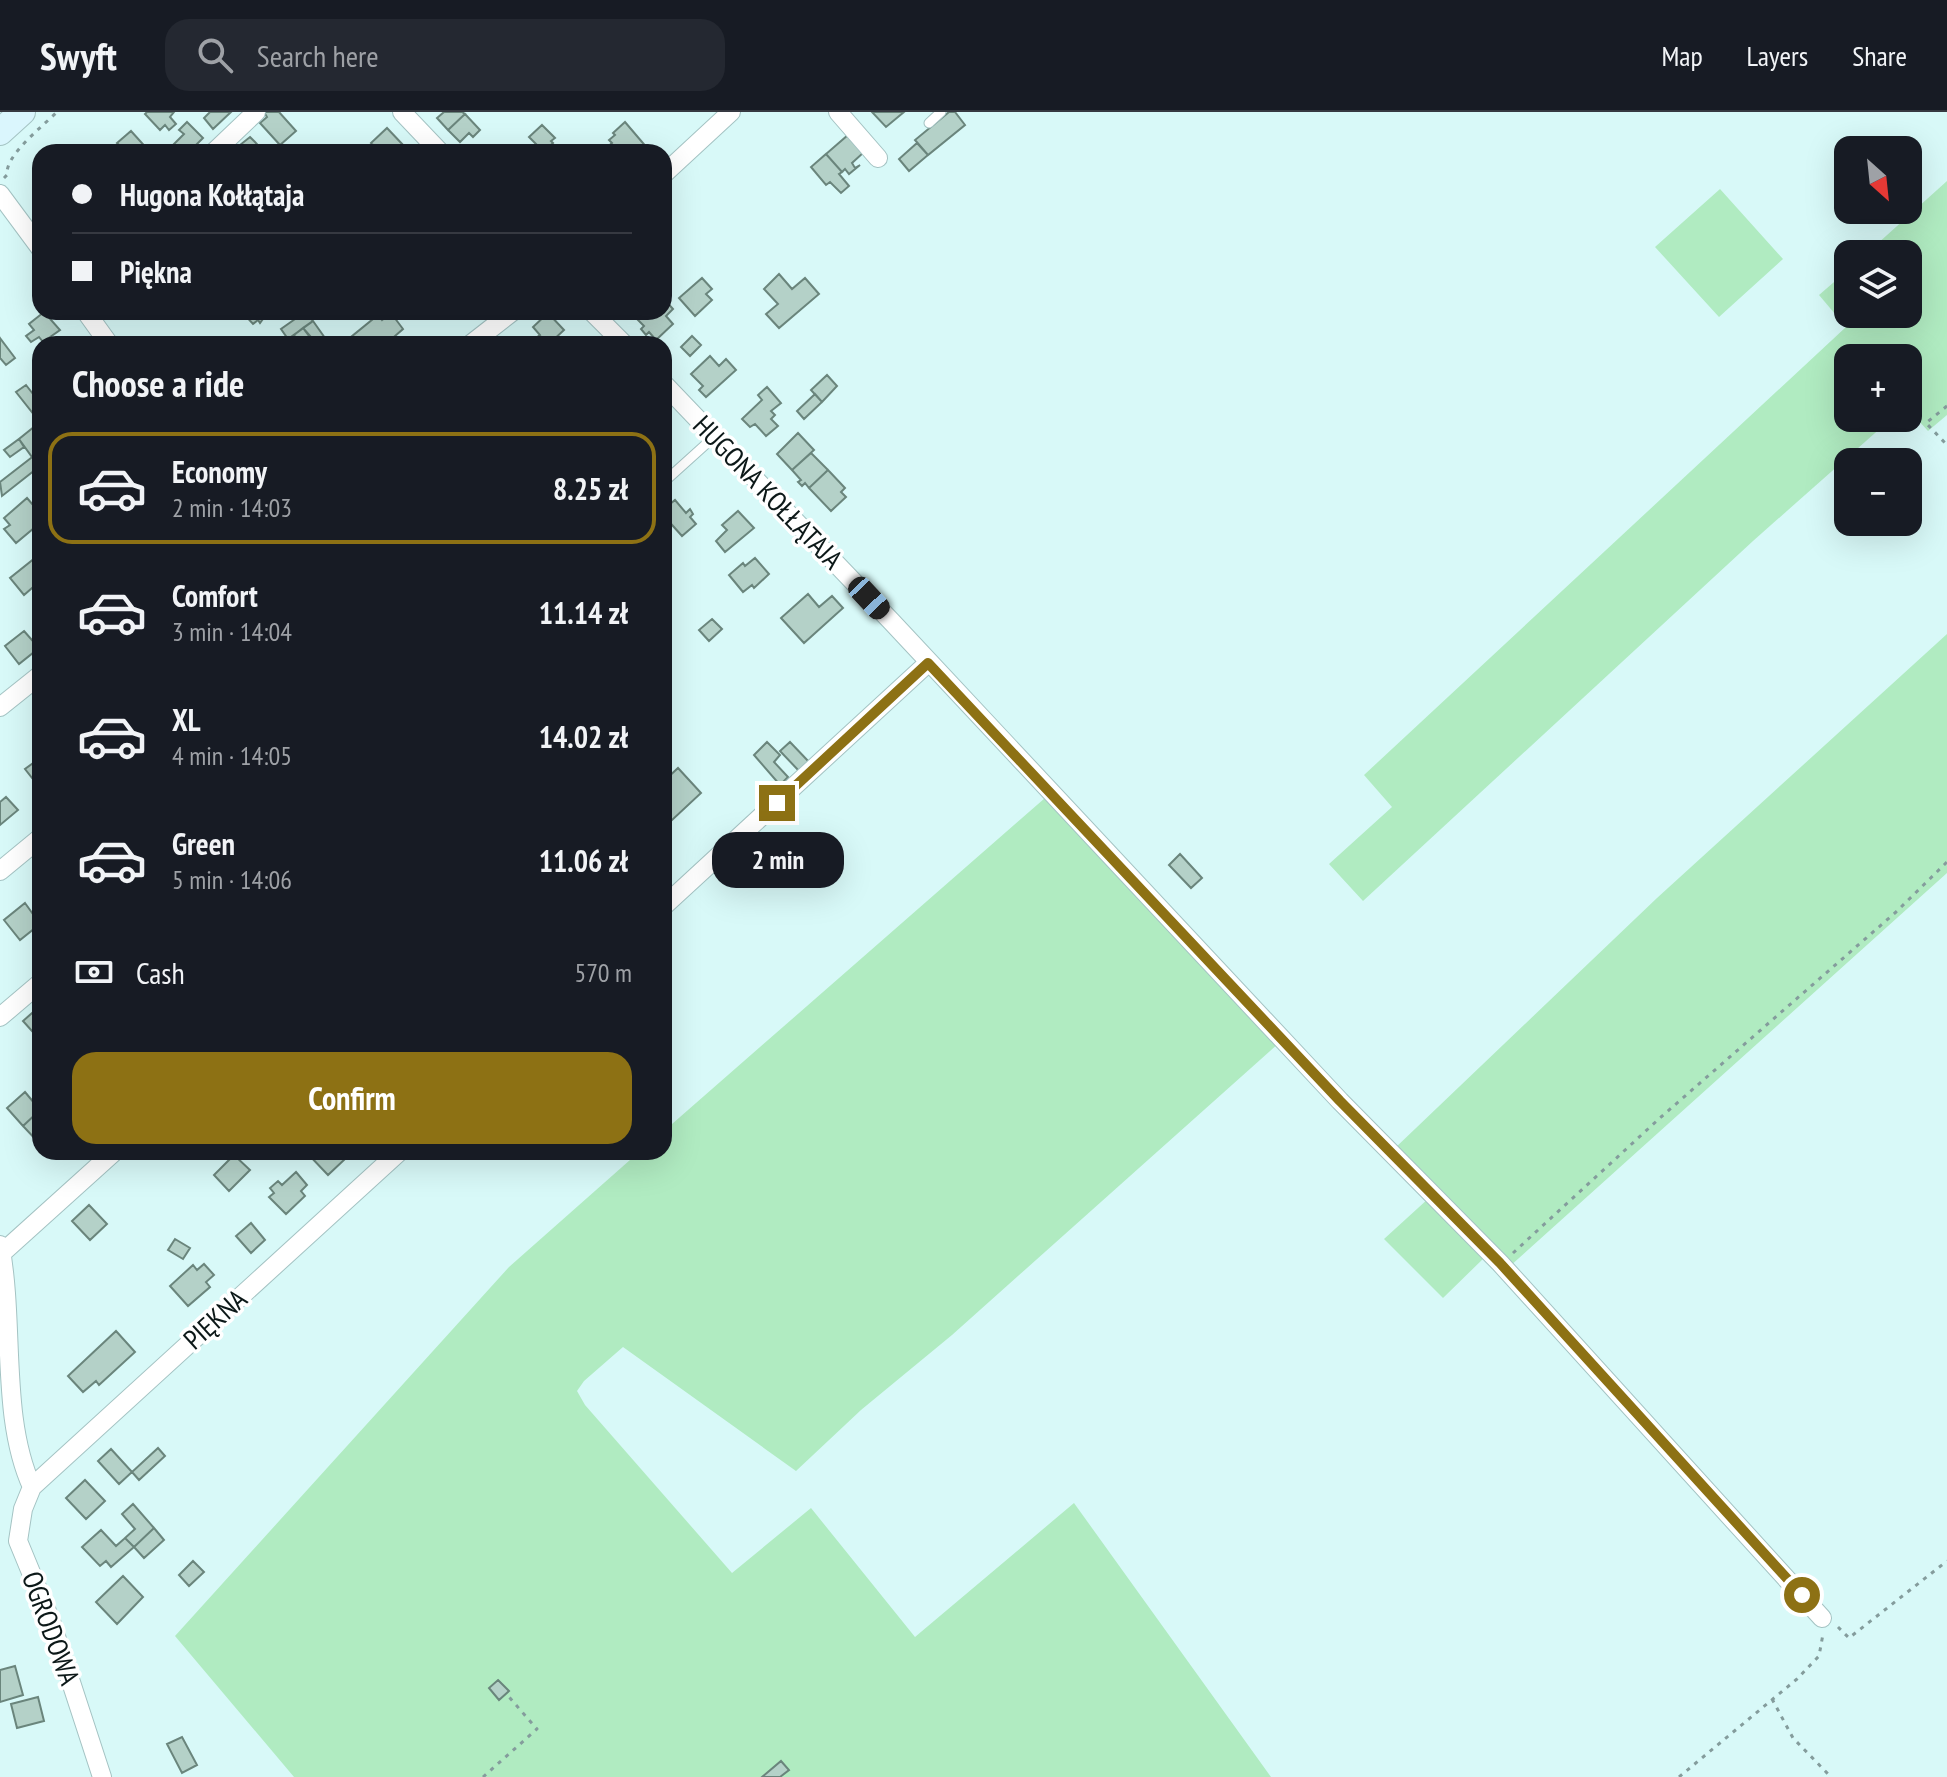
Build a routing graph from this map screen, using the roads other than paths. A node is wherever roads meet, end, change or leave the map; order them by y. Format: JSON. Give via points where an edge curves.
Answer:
{"nodes":[{"id":1,"x":22,"y":112,"type":"edge"},
{"id":2,"x":256,"y":112,"type":"edge"},
{"id":3,"x":402,"y":112,"type":"edge"},
{"id":4,"x":731,"y":112,"type":"edge"},
{"id":5,"x":838,"y":112,"type":"edge"},
{"id":6,"x":941,"y":112,"type":"edge"},
{"id":7,"x":929,"y":123,"type":"dead end"},
{"id":8,"x":0,"y":132,"type":"edge"},
{"id":9,"x":222,"y":144,"type":"edge"},
{"id":10,"x":432,"y":144,"type":"edge"},
{"id":11,"x":878,"y":158,"type":"dead end"},
{"id":12,"x":672,"y":167,"type":"edge"},
{"id":13,"x":0,"y":192,"type":"edge"},
{"id":14,"x":32,"y":237,"type":"edge"},
{"id":15,"x":502,"y":320,"type":"edge"},
{"id":16,"x":600,"y":320,"type":"edge"},
{"id":17,"x":481,"y":336,"type":"edge"},
{"id":18,"x":616,"y":336,"type":"edge"},
{"id":19,"x":672,"y":392,"type":"edge"},
{"id":20,"x":715,"y":436,"type":"junction"},
{"id":21,"x":672,"y":475,"type":"edge"},
{"id":22,"x":928,"y":663,"type":"junction"},
{"id":23,"x":32,"y":681,"type":"edge"},
{"id":24,"x":0,"y":707,"type":"edge"},
{"id":25,"x":32,"y":845,"type":"edge"},
{"id":26,"x":0,"y":871,"type":"edge"},
{"id":27,"x":672,"y":899,"type":"edge"},
{"id":28,"x":32,"y":990,"type":"edge"},
{"id":29,"x":0,"y":1017,"type":"edge"},
{"id":30,"x":105,"y":1160,"type":"edge"},
{"id":31,"x":390,"y":1160,"type":"edge"},
{"id":32,"x":1,"y":1249,"type":"edge"},
{"id":33,"x":32,"y":1487,"type":"junction"},
{"id":34,"x":1822,"y":1618,"type":"road end"},
{"id":35,"x":102,"y":1777,"type":"edge"}],
"edges":[{"from":1,"to":8,"type":"main road"},
{"from":2,"to":9,"type":"street"},
{"from":3,"to":10,"type":"street"},
{"from":4,"to":12,"type":"street"},
{"from":5,"to":11,"type":"street"},
{"from":6,"to":7,"type":"lane"},
{"from":13,"to":14,"type":"street"},
{"from":15,"to":17,"type":"street"},
{"from":16,"to":18,"type":"street"},
{"from":19,"to":20,"type":"street","name":"HUGONA KOŁŁĄTAJA"},
{"from":20,"to":21,"type":"lane"},
{"from":20,"to":22,"type":"street","name":"HUGONA KOŁŁĄTAJA"},
{"from":22,"to":27,"type":"street"},
{"from":22,"to":34,"type":"street","name":"HUGONA KOŁŁĄTAJA","via":[[1340,1101],[1500,1263]]},
{"from":23,"to":24,"type":"street"},
{"from":25,"to":26,"type":"street"},
{"from":28,"to":29,"type":"street"},
{"from":30,"to":32,"type":"street"},
{"from":31,"to":33,"type":"street","name":"PIĘKNA"},
{"from":32,"to":33,"type":"street","via":[[14,1452]]},
{"from":33,"to":35,"type":"street","name":"OGRODOWA","via":[[18,1541],[51,1621]]}]}
